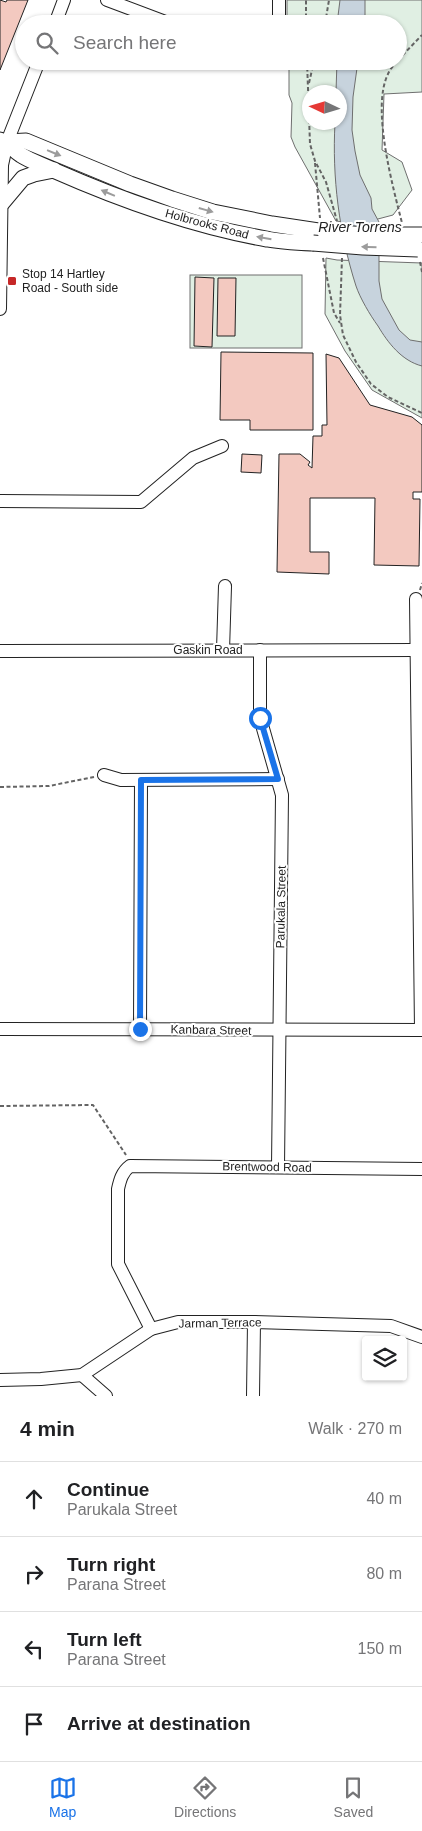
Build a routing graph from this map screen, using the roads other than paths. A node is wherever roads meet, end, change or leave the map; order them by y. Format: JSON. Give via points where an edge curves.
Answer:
{"nodes":[{"id":1,"x":64,"y":0,"type":"edge"},
{"id":2,"x":107,"y":0,"type":"edge"},
{"id":3,"x":279,"y":0,"type":"edge"},
{"id":4,"x":58,"y":15,"type":"edge"},
{"id":5,"x":147,"y":15,"type":"edge"},
{"id":6,"x":279,"y":15,"type":"edge"},
{"id":7,"x":35,"y":70,"type":"edge"},
{"id":8,"x":4,"y":141,"type":"edge"},
{"id":9,"x":54,"y":170,"type":"junction"},
{"id":10,"x":2,"y":203,"type":"junction"},
{"id":11,"x":421,"y":244,"type":"edge"},
{"id":12,"x":0,"y":309,"type":"edge"},
{"id":13,"x":222,"y":446,"type":"dead end"},
{"id":14,"x":0,"y":501,"type":"edge"},
{"id":15,"x":225,"y":586,"type":"dead end"},
{"id":16,"x":416,"y":599,"type":"dead end"},
{"id":17,"x":223,"y":650,"type":"junction"},
{"id":18,"x":260,"y":650,"type":"junction"},
{"id":19,"x":416,"y":650,"type":"junction"},
{"id":20,"x":0,"y":651,"type":"edge"},
{"id":21,"x":420,"y":731,"type":"edge"},
{"id":22,"x":104,"y":776,"type":"road end"},
{"id":23,"x":278,"y":779,"type":"junction"},
{"id":24,"x":141,"y":780,"type":"junction"},
{"id":25,"x":0,"y":1029,"type":"edge"},
{"id":26,"x":140,"y":1029,"type":"junction"},
{"id":27,"x":280,"y":1030,"type":"junction"},
{"id":28,"x":422,"y":1030,"type":"edge"},
{"id":29,"x":278,"y":1167,"type":"junction"},
{"id":30,"x":422,"y":1169,"type":"edge"},
{"id":31,"x":254,"y":1322,"type":"junction"},
{"id":32,"x":151,"y":1329,"type":"junction"},
{"id":33,"x":422,"y":1337,"type":"edge"},
{"id":34,"x":82,"y":1375,"type":"junction"},
{"id":35,"x":0,"y":1380,"type":"edge"},
{"id":36,"x":106,"y":1396,"type":"edge"},
{"id":37,"x":253,"y":1396,"type":"edge"}],
"edges":[{"from":1,"to":4,"type":"street"},
{"from":2,"to":5,"type":"street"},
{"from":3,"to":6,"type":"street"},
{"from":7,"to":8,"type":"street"},
{"from":8,"to":9,"type":"main road","name":"Holbrooks Road","via":[[21,155]]},
{"from":8,"to":10,"type":"street"},
{"from":8,"to":11,"type":"main road","name":"Holbrooks Road","one_way":true,"bridge":true,"via":[[26,141],[138,187],[213,212],[272,224],[328,227],[367,235],[405,235]]},
{"from":9,"to":10,"type":"main road","via":[[23,178]]},
{"from":11,"to":9,"type":"main road","name":"Holbrooks Road","one_way":true,"bridge":true,"via":[[317,249],[269,240],[210,227],[122,198]]},
{"from":10,"to":12,"type":"street"},
{"from":13,"to":14,"type":"street","via":[[193,458],[141,502]]},
{"from":15,"to":17,"type":"street"},
{"from":16,"to":19,"type":"street"},
{"from":17,"to":18,"type":"street","name":"Gaskin Road"},
{"from":17,"to":20,"type":"street","name":"Gaskin Road"},
{"from":18,"to":19,"type":"street","name":"Gaskin Road"},
{"from":18,"to":23,"type":"street","name":"Parukala Street","via":[[260,718]]},
{"from":19,"to":21,"type":"street"},
{"from":21,"to":28,"type":"street"},
{"from":22,"to":24,"type":"street"},
{"from":23,"to":24,"type":"street"},
{"from":23,"to":27,"type":"street","name":"Parukala Street","via":[[282,795]]},
{"from":24,"to":26,"type":"street"},
{"from":25,"to":26,"type":"street","name":"Kanbara Street"},
{"from":26,"to":27,"type":"street","name":"Kanbara Street"},
{"from":27,"to":28,"type":"street","name":"Kanbara Street"},
{"from":27,"to":29,"type":"street","name":"Parukala Street"},
{"from":29,"to":30,"type":"street","name":"Brentwood Road"},
{"from":29,"to":32,"type":"street","name":"Brentwood Road","via":[[130,1166],[124,1170],[118,1189],[118,1264]]},
{"from":31,"to":32,"type":"street","name":"Jarman Terrace","via":[[178,1322]]},
{"from":31,"to":33,"type":"street","name":"Jarman Terrace","via":[[391,1326]]},
{"from":31,"to":37,"type":"street"},
{"from":32,"to":34,"type":"street","name":"Jarman Terrace"},
{"from":34,"to":35,"type":"street","name":"Jarman Terrace"},
{"from":34,"to":36,"type":"street"}]}
